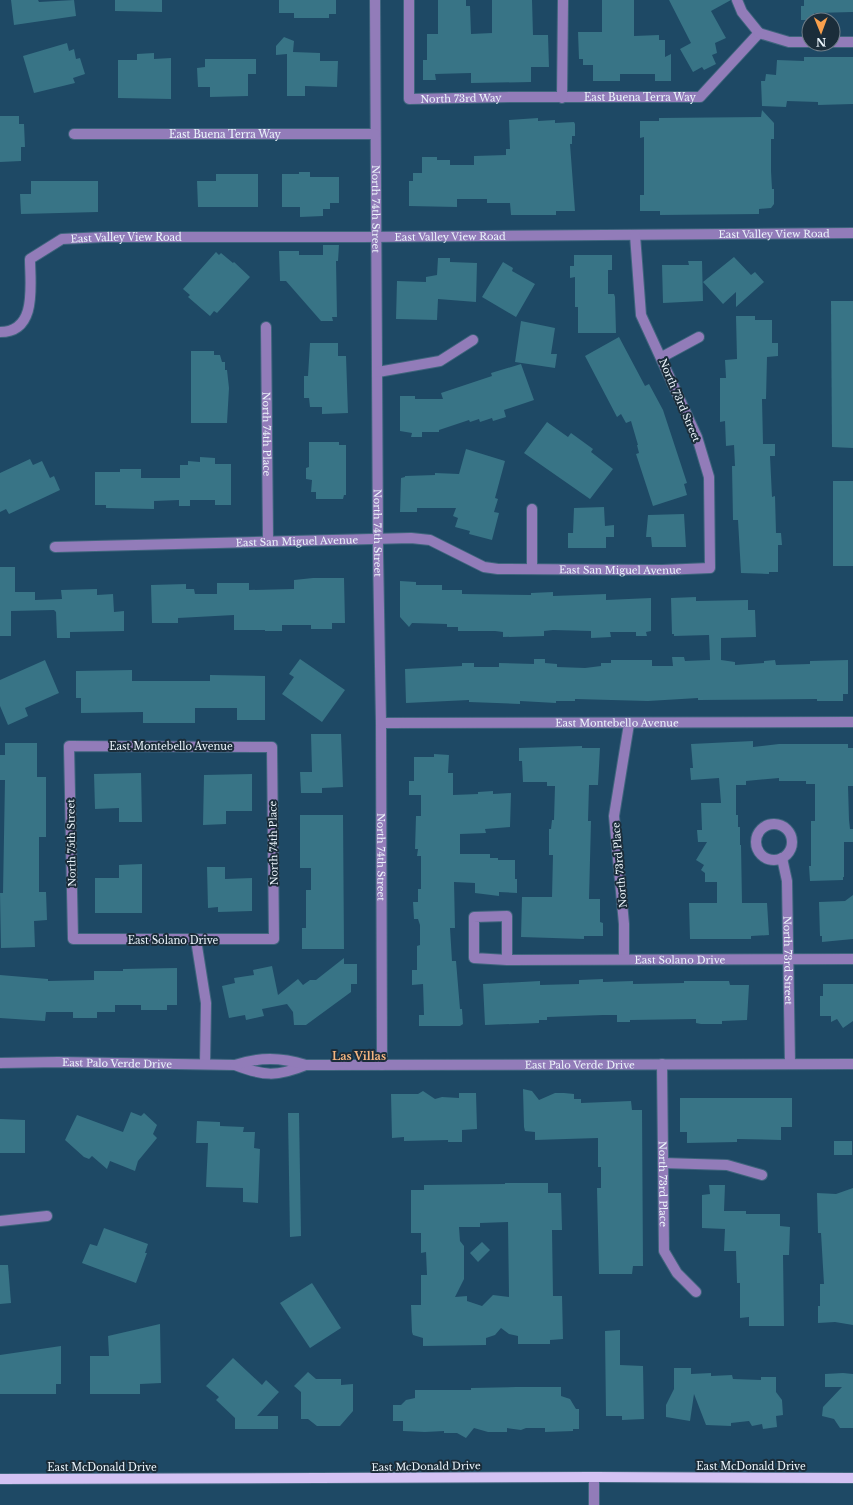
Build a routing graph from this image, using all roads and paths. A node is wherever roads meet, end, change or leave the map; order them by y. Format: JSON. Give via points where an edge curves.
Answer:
{"nodes":[{"id":1,"x":374,"y":0,"type":"edge"},
{"id":2,"x":409,"y":0,"type":"edge"},
{"id":3,"x":563,"y":0,"type":"edge"},
{"id":4,"x":737,"y":0,"type":"edge"},
{"id":5,"x":759,"y":32,"type":"junction"},
{"id":6,"x":801,"y":42,"type":"edge"},
{"id":7,"x":841,"y":42,"type":"edge"},
{"id":8,"x":853,"y":42,"type":"edge"},
{"id":9,"x":513,"y":97,"type":"joint"},
{"id":10,"x":562,"y":98,"type":"junction"},
{"id":11,"x":74,"y":134,"type":"dead end"},
{"id":12,"x":375,"y":134,"type":"junction"},
{"id":13,"x":853,"y":233,"type":"edge"},
{"id":14,"x":635,"y":235,"type":"junction"},
{"id":15,"x":377,"y":237,"type":"junction"},
{"id":16,"x":266,"y":328,"type":"dead end"},
{"id":17,"x":0,"y":332,"type":"edge"},
{"id":18,"x":699,"y":337,"type":"dead end"},
{"id":19,"x":473,"y":340,"type":"dead end"},
{"id":20,"x":662,"y":357,"type":"junction"},
{"id":21,"x":378,"y":372,"type":"junction"},
{"id":22,"x":532,"y":509,"type":"dead end"},
{"id":23,"x":378,"y":538,"type":"junction"},
{"id":24,"x":268,"y":540,"type":"junction"},
{"id":25,"x":55,"y":547,"type":"dead end"},
{"id":26,"x":710,"y":568,"type":"joint"},
{"id":27,"x":532,"y":569,"type":"junction"},
{"id":28,"x":853,"y":722,"type":"edge"},
{"id":29,"x":381,"y":723,"type":"junction"},
{"id":30,"x":629,"y":724,"type":"junction"},
{"id":31,"x":69,"y":746,"type":"joint"},
{"id":32,"x":272,"y":747,"type":"joint"},
{"id":33,"x":782,"y":858,"type":"dead end"},
{"id":34,"x":73,"y":939,"type":"joint"},
{"id":35,"x":274,"y":939,"type":"joint"},
{"id":36,"x":196,"y":940,"type":"junction"},
{"id":37,"x":624,"y":959,"type":"junction"},
{"id":38,"x":853,"y":959,"type":"edge"},
{"id":39,"x":507,"y":960,"type":"junction"},
{"id":40,"x":788,"y":960,"type":"junction"},
{"id":41,"x":0,"y":1063,"type":"edge"},
{"id":42,"x":204,"y":1064,"type":"junction"},
{"id":43,"x":662,"y":1064,"type":"junction"},
{"id":44,"x":790,"y":1064,"type":"junction"},
{"id":45,"x":853,"y":1064,"type":"edge"},
{"id":46,"x":235,"y":1065,"type":"junction"},
{"id":47,"x":382,"y":1065,"type":"junction"},
{"id":48,"x":306,"y":1066,"type":"junction"},
{"id":49,"x":663,"y":1163,"type":"junction"},
{"id":50,"x":762,"y":1175,"type":"dead end"},
{"id":51,"x":47,"y":1216,"type":"dead end"},
{"id":52,"x":0,"y":1221,"type":"edge"},
{"id":53,"x":696,"y":1292,"type":"dead end"},
{"id":54,"x":594,"y":1477,"type":"junction"},
{"id":55,"x":853,"y":1478,"type":"edge"},
{"id":56,"x":0,"y":1479,"type":"edge"},
{"id":57,"x":594,"y":1505,"type":"edge"}],
"edges":[{"from":1,"to":12,"type":"street","name":"North 74th Street"},
{"from":2,"to":9,"type":"street","name":"North 73rd Way","via":[[409,99]]},
{"from":3,"to":10,"type":"street"},
{"from":4,"to":5,"type":"street","via":[[742,12]]},
{"from":5,"to":6,"type":"street","via":[[789,42]]},
{"from":5,"to":10,"type":"street","name":"East Buena Terra Way","via":[[700,97]]},
{"from":7,"to":8,"type":"street"},
{"from":9,"to":10,"type":"street","name":"East Buena Terra Way"},
{"from":11,"to":12,"type":"street","name":"East Buena Terra Way"},
{"from":12,"to":15,"type":"street","name":"North 74th Street"},
{"from":13,"to":14,"type":"street","name":"East Valley View Road"},
{"from":14,"to":15,"type":"street","name":"East Valley View Road"},
{"from":14,"to":20,"type":"street","name":"North 73rd Street","via":[[641,315]]},
{"from":15,"to":17,"type":"street","name":"East Valley View Road","via":[[62,239],[30,259],[28,314],[20,326]]},
{"from":15,"to":21,"type":"street","name":"North 74th Street"},
{"from":16,"to":24,"type":"street","name":"North 74th Place"},
{"from":18,"to":20,"type":"street"},
{"from":19,"to":21,"type":"street","via":[[440,361]]},
{"from":20,"to":26,"type":"street","name":"North 73rd Street","via":[[697,437],[709,477]]},
{"from":21,"to":23,"type":"street","name":"North 74th Street"},
{"from":22,"to":27,"type":"street"},
{"from":23,"to":24,"type":"street","name":"East San Miguel Avenue"},
{"from":23,"to":27,"type":"street","name":"East San Miguel Avenue","via":[[430,540],[484,567]]},
{"from":23,"to":29,"type":"street","name":"North 74th Street"},
{"from":24,"to":25,"type":"street","name":"East San Miguel Avenue"},
{"from":26,"to":27,"type":"street","name":"East San Miguel Avenue"},
{"from":28,"to":30,"type":"street","name":"East Montebello Avenue"},
{"from":29,"to":30,"type":"street","name":"East Montebello Avenue"},
{"from":29,"to":47,"type":"street","name":"North 74th Street"},
{"from":30,"to":37,"type":"street","name":"North 73rd Place","via":[[614,816],[624,924]]},
{"from":31,"to":32,"type":"street","name":"East Montebello Avenue"},
{"from":31,"to":34,"type":"street","name":"North 75th Street"},
{"from":32,"to":35,"type":"street","name":"North 74th Place"},
{"from":33,"to":40,"type":"street","name":"North 73rd Street","via":[[787,881]]},
{"from":34,"to":36,"type":"street","name":"East Solano Drive"},
{"from":35,"to":36,"type":"street","name":"East Solano Drive"},
{"from":36,"to":42,"type":"street","via":[[206,1003]]},
{"from":37,"to":39,"type":"street","name":"East Solano Drive"},
{"from":37,"to":40,"type":"street","name":"East Solano Drive"},
{"from":38,"to":40,"type":"street","name":"East Solano Drive"},
{"from":39,"to":39,"type":"street","name":"East Solano Drive","via":[[507,916],[474,917],[474,958]]},
{"from":40,"to":44,"type":"street","name":"North 73rd Street"},
{"from":41,"to":42,"type":"street","name":"East Palo Verde Drive"},
{"from":42,"to":46,"type":"street","name":"East Palo Verde Drive"},
{"from":43,"to":44,"type":"street","name":"East Palo Verde Drive"},
{"from":43,"to":47,"type":"street","name":"East Palo Verde Drive"},
{"from":43,"to":49,"type":"street","name":"North 73rd Place"},
{"from":44,"to":45,"type":"street","name":"East Palo Verde Drive"},
{"from":46,"to":48,"type":"street","name":"East Palo Verde Drive","via":[[254,1059],[287,1059]]},
{"from":46,"to":48,"type":"street","name":"East Palo Verde Drive","via":[[264,1074],[286,1074]]},
{"from":47,"to":48,"type":"street","name":"East Palo Verde Drive"},
{"from":49,"to":50,"type":"street","via":[[727,1164]]},
{"from":49,"to":53,"type":"street","name":"North 73rd Place","via":[[664,1251],[676,1273]]},
{"from":51,"to":52,"type":"street"},
{"from":54,"to":55,"type":"main road","name":"East McDonald Drive"},
{"from":54,"to":56,"type":"main road","name":"East McDonald Drive"},
{"from":54,"to":57,"type":"street"}]}
